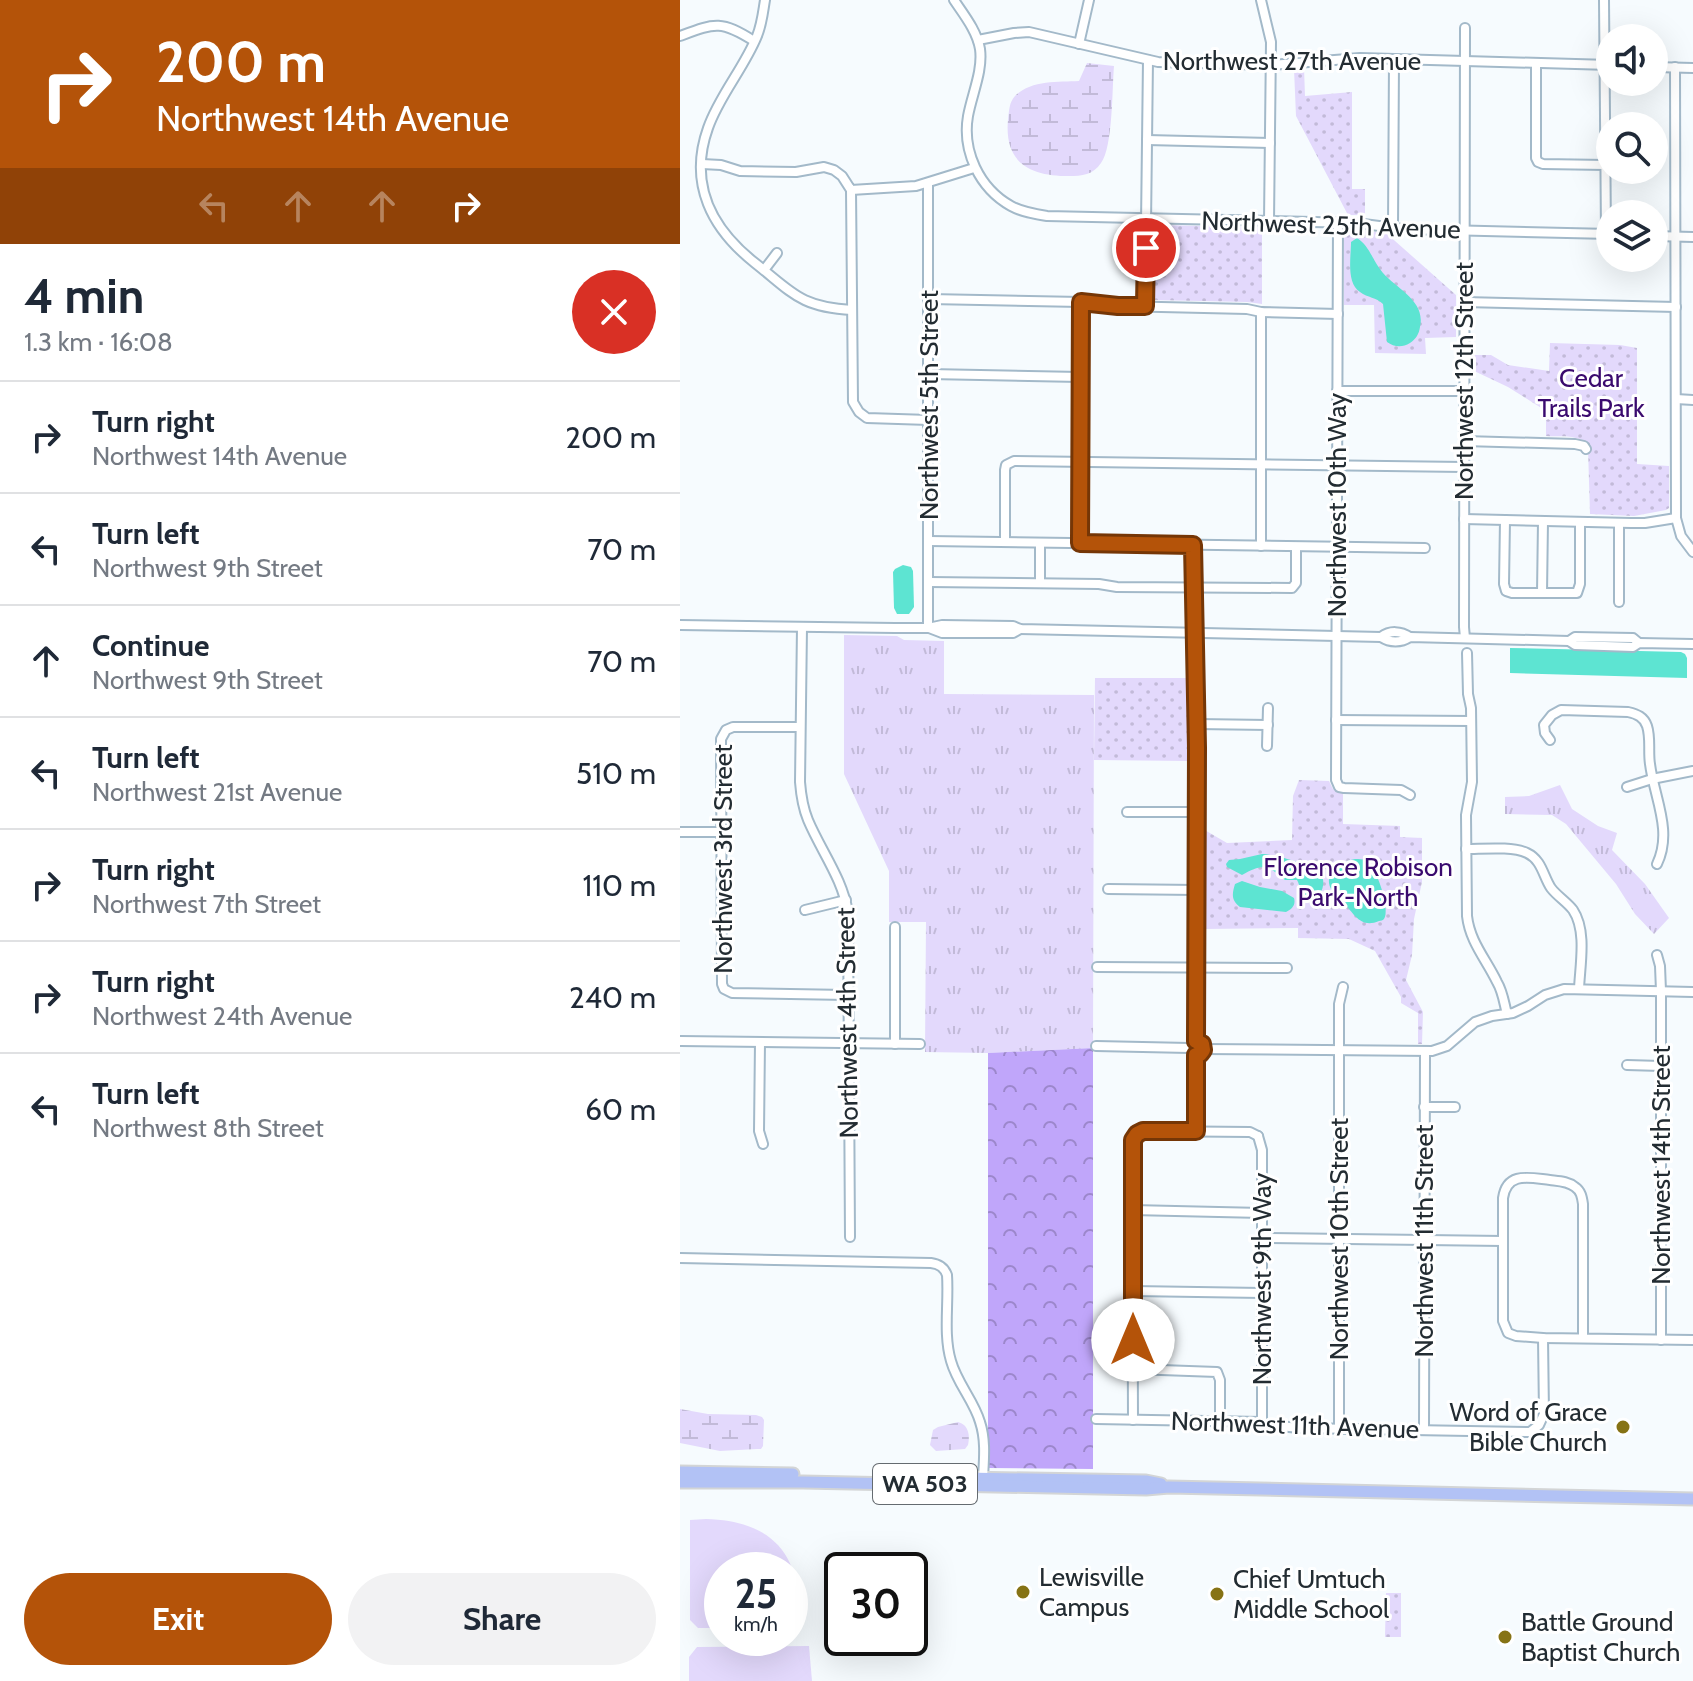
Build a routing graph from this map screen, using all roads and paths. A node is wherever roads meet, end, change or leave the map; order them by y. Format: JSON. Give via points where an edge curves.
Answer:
{"nodes":[{"id":1,"x":765,"y":0,"type":"edge"},
{"id":2,"x":954,"y":0,"type":"edge"},
{"id":3,"x":1089,"y":0,"type":"edge"},
{"id":4,"x":1261,"y":0,"type":"edge"},
{"id":5,"x":1604,"y":0,"type":"edge"},
{"id":6,"x":1605,"y":24,"type":"edge"},
{"id":7,"x":1465,"y":28,"type":"dead end"},
{"id":8,"x":680,"y":36,"type":"edge"},
{"id":9,"x":978,"y":40,"type":"junction"},
{"id":10,"x":754,"y":41,"type":"junction"},
{"id":11,"x":1079,"y":44,"type":"junction"},
{"id":12,"x":1148,"y":60,"type":"junction"},
{"id":13,"x":1394,"y":60,"type":"junction"},
{"id":14,"x":1465,"y":61,"type":"junction"},
{"id":15,"x":1536,"y":63,"type":"junction"},
{"id":16,"x":1271,"y":65,"type":"junction"},
{"id":17,"x":1596,"y":65,"type":"edge"},
{"id":18,"x":1668,"y":67,"type":"edge"},
{"id":19,"x":1675,"y":67,"type":"junction"},
{"id":20,"x":1693,"y":68,"type":"edge"},
{"id":21,"x":1147,"y":140,"type":"junction"},
{"id":22,"x":1270,"y":143,"type":"junction"},
{"id":23,"x":702,"y":164,"type":"junction"},
{"id":24,"x":1596,"y":165,"type":"edge"},
{"id":25,"x":974,"y":168,"type":"junction"},
{"id":26,"x":928,"y":183,"type":"junction"},
{"id":27,"x":851,"y":190,"type":"junction"},
{"id":28,"x":1146,"y":218,"type":"junction"},
{"id":29,"x":1269,"y":221,"type":"junction"},
{"id":30,"x":1338,"y":223,"type":"junction"},
{"id":31,"x":1393,"y":227,"type":"junction"},
{"id":32,"x":1464,"y":230,"type":"junction"},
{"id":33,"x":1596,"y":234,"type":"edge"},
{"id":34,"x":1668,"y":236,"type":"edge"},
{"id":35,"x":1675,"y":236,"type":"junction"},
{"id":36,"x":1693,"y":237,"type":"edge"},
{"id":37,"x":777,"y":253,"type":"dead end"},
{"id":38,"x":764,"y":270,"type":"junction"},
{"id":39,"x":929,"y":299,"type":"junction"},
{"id":40,"x":1081,"y":302,"type":"junction"},
{"id":41,"x":1464,"y":302,"type":"junction"},
{"id":42,"x":1145,"y":306,"type":"junction"},
{"id":43,"x":1676,"y":307,"type":"junction"},
{"id":44,"x":852,"y":310,"type":"junction"},
{"id":45,"x":1261,"y":312,"type":"junction"},
{"id":46,"x":1338,"y":314,"type":"junction"},
{"id":47,"x":929,"y":374,"type":"junction"},
{"id":48,"x":1080,"y":377,"type":"junction"},
{"id":49,"x":1337,"y":391,"type":"junction"},
{"id":50,"x":1464,"y":391,"type":"junction"},
{"id":51,"x":1676,"y":399,"type":"junction"},
{"id":52,"x":1693,"y":400,"type":"edge"},
{"id":53,"x":929,"y":420,"type":"junction"},
{"id":54,"x":1464,"y":441,"type":"junction"},
{"id":55,"x":1586,"y":449,"type":"dead end"},
{"id":56,"x":1080,"y":462,"type":"junction"},
{"id":57,"x":1261,"y":464,"type":"junction"},
{"id":58,"x":1337,"y":466,"type":"junction"},
{"id":59,"x":1464,"y":467,"type":"junction"},
{"id":60,"x":1676,"y":518,"type":"junction"},
{"id":61,"x":1464,"y":519,"type":"junction"},
{"id":62,"x":1505,"y":520,"type":"junction"},
{"id":63,"x":1543,"y":521,"type":"junction"},
{"id":64,"x":1580,"y":522,"type":"junction"},
{"id":65,"x":1619,"y":523,"type":"junction"},
{"id":66,"x":929,"y":541,"type":"junction"},
{"id":67,"x":1005,"y":542,"type":"junction"},
{"id":68,"x":1040,"y":543,"type":"junction"},
{"id":69,"x":1080,"y":543,"type":"junction"},
{"id":70,"x":1193,"y":545,"type":"junction"},
{"id":71,"x":1261,"y":546,"type":"junction"},
{"id":72,"x":1296,"y":547,"type":"junction"},
{"id":73,"x":1337,"y":547,"type":"junction"},
{"id":74,"x":1425,"y":548,"type":"dead end"},
{"id":75,"x":1693,"y":552,"type":"edge"},
{"id":76,"x":929,"y":582,"type":"junction"},
{"id":77,"x":1040,"y":583,"type":"junction"},
{"id":78,"x":1193,"y":587,"type":"junction"},
{"id":79,"x":1542,"y":593,"type":"junction"},
{"id":80,"x":1619,"y":602,"type":"dead end"},
{"id":81,"x":680,"y":625,"type":"edge"},
{"id":82,"x":802,"y":627,"type":"junction"},
{"id":83,"x":928,"y":628,"type":"junction"},
{"id":84,"x":1195,"y":632,"type":"junction"},
{"id":85,"x":1337,"y":635,"type":"junction"},
{"id":86,"x":1465,"y":638,"type":"junction"},
{"id":87,"x":1693,"y":644,"type":"edge"},
{"id":88,"x":1467,"y":653,"type":"dead end"},
{"id":89,"x":1268,"y":708,"type":"dead end"},
{"id":90,"x":1336,"y":720,"type":"junction"},
{"id":91,"x":1471,"y":721,"type":"junction"},
{"id":92,"x":1197,"y":724,"type":"junction"},
{"id":93,"x":1268,"y":725,"type":"junction"},
{"id":94,"x":800,"y":727,"type":"junction"},
{"id":95,"x":1550,"y":740,"type":"dead end"},
{"id":96,"x":1267,"y":746,"type":"dead end"},
{"id":97,"x":1693,"y":771,"type":"edge"},
{"id":98,"x":1652,"y":779,"type":"junction"},
{"id":99,"x":1627,"y":787,"type":"dead end"},
{"id":100,"x":1410,"y":795,"type":"dead end"},
{"id":101,"x":1127,"y":812,"type":"dead end"},
{"id":102,"x":1197,"y":812,"type":"junction"},
{"id":103,"x":680,"y":832,"type":"edge"},
{"id":104,"x":721,"y":832,"type":"junction"},
{"id":105,"x":1466,"y":849,"type":"junction"},
{"id":106,"x":1657,"y":864,"type":"dead end"},
{"id":107,"x":1108,"y":889,"type":"dead end"},
{"id":108,"x":1197,"y":890,"type":"junction"},
{"id":109,"x":846,"y":900,"type":"junction"},
{"id":110,"x":805,"y":910,"type":"dead end"},
{"id":111,"x":895,"y":927,"type":"dead end"},
{"id":112,"x":1657,"y":955,"type":"dead end"},
{"id":113,"x":1097,"y":967,"type":"dead end"},
{"id":114,"x":1197,"y":967,"type":"junction"},
{"id":115,"x":1287,"y":968,"type":"dead end"},
{"id":116,"x":1343,"y":987,"type":"dead end"},
{"id":117,"x":1579,"y":989,"type":"junction"},
{"id":118,"x":1661,"y":991,"type":"junction"},
{"id":119,"x":1693,"y":992,"type":"edge"},
{"id":120,"x":847,"y":995,"type":"junction"},
{"id":121,"x":1507,"y":1014,"type":"junction"},
{"id":122,"x":680,"y":1041,"type":"edge"},
{"id":123,"x":760,"y":1042,"type":"junction"},
{"id":124,"x":849,"y":1044,"type":"junction"},
{"id":125,"x":895,"y":1044,"type":"junction"},
{"id":126,"x":920,"y":1044,"type":"dead end"},
{"id":127,"x":1096,"y":1046,"type":"dead end"},
{"id":128,"x":1196,"y":1048,"type":"junction"},
{"id":129,"x":1340,"y":1050,"type":"junction"},
{"id":130,"x":1425,"y":1052,"type":"junction"},
{"id":131,"x":1627,"y":1065,"type":"dead end"},
{"id":132,"x":1661,"y":1066,"type":"junction"},
{"id":133,"x":1424,"y":1107,"type":"junction"},
{"id":134,"x":1455,"y":1107,"type":"dead end"},
{"id":135,"x":1196,"y":1131,"type":"junction"},
{"id":136,"x":763,"y":1144,"type":"dead end"},
{"id":137,"x":1132,"y":1210,"type":"junction"},
{"id":138,"x":1262,"y":1213,"type":"junction"},
{"id":139,"x":850,"y":1237,"type":"dead end"},
{"id":140,"x":1262,"y":1238,"type":"junction"},
{"id":141,"x":1339,"y":1239,"type":"junction"},
{"id":142,"x":1424,"y":1240,"type":"junction"},
{"id":143,"x":1503,"y":1241,"type":"junction"},
{"id":144,"x":680,"y":1258,"type":"edge"},
{"id":145,"x":1133,"y":1291,"type":"junction"},
{"id":146,"x":1262,"y":1293,"type":"junction"},
{"id":147,"x":1543,"y":1338,"type":"junction"},
{"id":148,"x":1583,"y":1338,"type":"junction"},
{"id":149,"x":1661,"y":1340,"type":"junction"},
{"id":150,"x":1693,"y":1340,"type":"edge"},
{"id":151,"x":1133,"y":1369,"type":"junction"},
{"id":152,"x":1096,"y":1419,"type":"dead end"},
{"id":153,"x":1133,"y":1420,"type":"junction"},
{"id":154,"x":1220,"y":1421,"type":"junction"},
{"id":155,"x":1262,"y":1422,"type":"junction"},
{"id":156,"x":1339,"y":1428,"type":"junction"},
{"id":157,"x":1424,"y":1429,"type":"junction"},
{"id":158,"x":680,"y":1472,"type":"edge"},
{"id":159,"x":983,"y":1478,"type":"junction"},
{"id":160,"x":680,"y":1482,"type":"edge"},
{"id":161,"x":1169,"y":1487,"type":"junction"},
{"id":162,"x":1693,"y":1499,"type":"edge"}],
"edges":[{"from":1,"to":10,"type":"street"},
{"from":2,"to":9,"type":"street"},
{"from":3,"to":11,"type":"street"},
{"from":4,"to":16,"type":"street"},
{"from":5,"to":6,"type":"street"},
{"from":7,"to":14,"type":"street","name":"Northwest 12th Street"},
{"from":8,"to":10,"type":"street","via":[[713,25]]},
{"from":9,"to":11,"type":"street","name":"Northwest 27th Avenue","via":[[1021,32]]},
{"from":9,"to":25,"type":"street","via":[[980,60],[967,128]]},
{"from":10,"to":23,"type":"street","via":[[708,128]]},
{"from":11,"to":12,"type":"street","name":"Northwest 27th Avenue"},
{"from":12,"to":16,"type":"street","name":"Northwest 27th Avenue"},
{"from":12,"to":21,"type":"street"},
{"from":13,"to":14,"type":"street","name":"Northwest 27th Avenue"},
{"from":13,"to":16,"type":"street","name":"Northwest 27th Avenue","via":[[1338,58]]},
{"from":13,"to":31,"type":"street"},
{"from":14,"to":15,"type":"street","name":"Northwest 27th Avenue"},
{"from":14,"to":32,"type":"street","name":"Northwest 12th Street"},
{"from":15,"to":17,"type":"street","name":"Northwest 27th Avenue"},
{"from":15,"to":24,"type":"street","via":[[1538,162]]},
{"from":16,"to":22,"type":"street"},
{"from":18,"to":19,"type":"street"},
{"from":19,"to":20,"type":"street"},
{"from":19,"to":35,"type":"street"},
{"from":21,"to":22,"type":"street"},
{"from":21,"to":28,"type":"street"},
{"from":22,"to":29,"type":"street"},
{"from":23,"to":27,"type":"street","via":[[740,171],[824,167],[842,176]]},
{"from":23,"to":38,"type":"street","via":[[703,190],[718,226]]},
{"from":25,"to":26,"type":"street"},
{"from":25,"to":28,"type":"street","name":"Northwest 25th Avenue","via":[[995,194],[1024,211]]},
{"from":26,"to":27,"type":"street"},
{"from":26,"to":39,"type":"street","name":"Northwest 5th Street"},
{"from":27,"to":44,"type":"street"},
{"from":28,"to":29,"type":"street","name":"Northwest 25th Avenue"},
{"from":28,"to":42,"type":"street"},
{"from":29,"to":30,"type":"street","name":"Northwest 25th Avenue"},
{"from":30,"to":31,"type":"street","name":"Northwest 25th Avenue"},
{"from":30,"to":46,"type":"street","name":"Northwest 10th Way"},
{"from":31,"to":32,"type":"street","name":"Northwest 25th Avenue"},
{"from":32,"to":33,"type":"street","name":"Northwest 25th Avenue"},
{"from":32,"to":41,"type":"street","name":"Northwest 12th Street"},
{"from":34,"to":35,"type":"street"},
{"from":35,"to":36,"type":"street"},
{"from":35,"to":43,"type":"street"},
{"from":37,"to":38,"type":"street"},
{"from":38,"to":44,"type":"street","via":[[808,303]]},
{"from":39,"to":40,"type":"street"},
{"from":39,"to":47,"type":"street","name":"Northwest 5th Street"},
{"from":40,"to":42,"type":"street"},
{"from":40,"to":48,"type":"street"},
{"from":41,"to":43,"type":"street"},
{"from":41,"to":50,"type":"street","name":"Northwest 12th Street"},
{"from":42,"to":45,"type":"street"},
{"from":43,"to":51,"type":"street"},
{"from":44,"to":53,"type":"street","via":[[855,407],[872,419]]},
{"from":45,"to":46,"type":"street"},
{"from":45,"to":57,"type":"street"},
{"from":46,"to":49,"type":"street","name":"Northwest 10th Way"},
{"from":47,"to":48,"type":"street"},
{"from":47,"to":53,"type":"street","name":"Northwest 5th Street"},
{"from":48,"to":56,"type":"street"},
{"from":49,"to":50,"type":"street"},
{"from":49,"to":58,"type":"street","name":"Northwest 10th Way"},
{"from":50,"to":54,"type":"street","name":"Northwest 12th Street"},
{"from":51,"to":52,"type":"street"},
{"from":51,"to":60,"type":"street"},
{"from":53,"to":66,"type":"street","name":"Northwest 5th Street"},
{"from":54,"to":55,"type":"street","via":[[1575,444]]},
{"from":54,"to":59,"type":"street","name":"Northwest 12th Street"},
{"from":56,"to":57,"type":"street"},
{"from":56,"to":67,"type":"street","via":[[1006,465]]},
{"from":56,"to":69,"type":"street"},
{"from":57,"to":58,"type":"street"},
{"from":57,"to":71,"type":"street"},
{"from":58,"to":59,"type":"street"},
{"from":58,"to":73,"type":"street","name":"Northwest 10th Way"},
{"from":59,"to":61,"type":"street","name":"Northwest 12th Street"},
{"from":60,"to":65,"type":"street"},
{"from":60,"to":75,"type":"street"},
{"from":61,"to":62,"type":"street"},
{"from":61,"to":86,"type":"street","name":"Northwest 12th Street"},
{"from":62,"to":63,"type":"street"},
{"from":62,"to":79,"type":"street","via":[[1506,591]]},
{"from":63,"to":64,"type":"street"},
{"from":63,"to":79,"type":"street"},
{"from":64,"to":65,"type":"street"},
{"from":64,"to":79,"type":"street","via":[[1578,591]]},
{"from":65,"to":80,"type":"street"},
{"from":66,"to":67,"type":"street"},
{"from":66,"to":76,"type":"street","name":"Northwest 5th Street"},
{"from":67,"to":68,"type":"street"},
{"from":68,"to":69,"type":"street"},
{"from":68,"to":77,"type":"street"},
{"from":69,"to":70,"type":"street"},
{"from":70,"to":71,"type":"street"},
{"from":70,"to":78,"type":"street"},
{"from":71,"to":72,"type":"street"},
{"from":72,"to":73,"type":"street"},
{"from":72,"to":78,"type":"street","via":[[1292,588]]},
{"from":73,"to":74,"type":"street"},
{"from":73,"to":85,"type":"street","name":"Northwest 10th Way"},
{"from":76,"to":77,"type":"street"},
{"from":76,"to":83,"type":"street","name":"Northwest 5th Street"},
{"from":77,"to":78,"type":"street"},
{"from":78,"to":84,"type":"street"},
{"from":81,"to":82,"type":"street"},
{"from":82,"to":83,"type":"street"},
{"from":82,"to":94,"type":"street","name":"Northwest 4th Street"},
{"from":83,"to":84,"type":"street","via":[[942,633]]},
{"from":84,"to":85,"type":"street"},
{"from":84,"to":92,"type":"street"},
{"from":85,"to":86,"type":"street","via":[[1387,641]]},
{"from":85,"to":90,"type":"street","name":"Northwest 10th Way"},
{"from":86,"to":87,"type":"street","via":[[1633,638],[1639,643]]},
{"from":88,"to":91,"type":"street"},
{"from":89,"to":93,"type":"street"},
{"from":90,"to":91,"type":"street"},
{"from":90,"to":100,"type":"street","name":"Northwest 10th Way","via":[[1339,787]]},
{"from":91,"to":105,"type":"street"},
{"from":92,"to":93,"type":"street"},
{"from":92,"to":102,"type":"street"},
{"from":93,"to":96,"type":"street"},
{"from":94,"to":104,"type":"street","name":"Northwest 3rd Street","via":[[726,730],[721,739]]},
{"from":94,"to":109,"type":"street","name":"Northwest 4th Street","via":[[802,801]]},
{"from":95,"to":98,"type":"street","via":[[1544,725],[1561,710],[1628,712],[1642,718],[1648,730]]},
{"from":97,"to":98,"type":"street"},
{"from":98,"to":99,"type":"street"},
{"from":98,"to":106,"type":"street","via":[[1662,825]]},
{"from":101,"to":102,"type":"street"},
{"from":102,"to":108,"type":"street"},
{"from":103,"to":104,"type":"street"},
{"from":104,"to":120,"type":"street","name":"Northwest 3rd Street","via":[[724,989]]},
{"from":105,"to":117,"type":"street","via":[[1518,850],[1540,864],[1551,887],[1576,915]]},
{"from":105,"to":121,"type":"street","via":[[1469,929],[1500,987]]},
{"from":107,"to":108,"type":"street"},
{"from":108,"to":114,"type":"street"},
{"from":109,"to":110,"type":"street"},
{"from":109,"to":120,"type":"street","name":"Northwest 4th Street"},
{"from":111,"to":125,"type":"street"},
{"from":112,"to":118,"type":"street","name":"Northwest 14th Street"},
{"from":113,"to":114,"type":"street"},
{"from":114,"to":115,"type":"street"},
{"from":114,"to":128,"type":"street"},
{"from":116,"to":129,"type":"street","name":"Northwest 10th Street"},
{"from":117,"to":118,"type":"street"},
{"from":117,"to":121,"type":"street","via":[[1553,992]]},
{"from":118,"to":119,"type":"street"},
{"from":118,"to":132,"type":"street","name":"Northwest 14th Street"},
{"from":120,"to":124,"type":"street","name":"Northwest 4th Street"},
{"from":121,"to":130,"type":"street","via":[[1475,1022],[1447,1046]]},
{"from":122,"to":123,"type":"street"},
{"from":123,"to":124,"type":"street"},
{"from":123,"to":136,"type":"street"},
{"from":124,"to":125,"type":"street"},
{"from":124,"to":139,"type":"street","name":"Northwest 4th Street"},
{"from":125,"to":126,"type":"street"},
{"from":127,"to":128,"type":"street"},
{"from":128,"to":129,"type":"street"},
{"from":128,"to":135,"type":"street"},
{"from":129,"to":130,"type":"street"},
{"from":129,"to":141,"type":"street","name":"Northwest 10th Street"},
{"from":130,"to":133,"type":"street","name":"Northwest 11th Street"},
{"from":131,"to":132,"type":"street"},
{"from":132,"to":149,"type":"street","name":"Northwest 14th Street"},
{"from":133,"to":134,"type":"street"},
{"from":133,"to":142,"type":"street","name":"Northwest 11th Street"},
{"from":135,"to":137,"type":"street","via":[[1137,1134],[1132,1143]]},
{"from":135,"to":138,"type":"street","name":"Northwest 9th Way","via":[[1260,1134]]},
{"from":137,"to":138,"type":"street"},
{"from":137,"to":145,"type":"street"},
{"from":138,"to":140,"type":"street","name":"Northwest 9th Way"},
{"from":140,"to":141,"type":"street"},
{"from":140,"to":146,"type":"street","name":"Northwest 9th Way"},
{"from":141,"to":142,"type":"street"},
{"from":141,"to":156,"type":"street","name":"Northwest 10th Street"},
{"from":142,"to":143,"type":"street"},
{"from":142,"to":157,"type":"street","name":"Northwest 11th Street"},
{"from":143,"to":147,"type":"street","via":[[1505,1328],[1510,1335]]},
{"from":143,"to":148,"type":"street","via":[[1508,1184],[1524,1177],[1566,1183],[1579,1191]]},
{"from":144,"to":159,"type":"street","via":[[939,1265],[947,1275],[951,1361],[983,1436]]},
{"from":145,"to":146,"type":"street"},
{"from":145,"to":151,"type":"street"},
{"from":146,"to":155,"type":"street","name":"Northwest 9th Way"},
{"from":147,"to":148,"type":"street"},
{"from":147,"to":157,"type":"street","name":"Northwest 11th Avenue","via":[[1544,1414],[1533,1431]]},
{"from":148,"to":149,"type":"street"},
{"from":149,"to":150,"type":"street"},
{"from":151,"to":153,"type":"street"},
{"from":151,"to":154,"type":"street","via":[[1217,1372]]},
{"from":152,"to":153,"type":"street","name":"Northwest 11th Avenue"},
{"from":153,"to":154,"type":"street","name":"Northwest 11th Avenue"},
{"from":154,"to":155,"type":"street","name":"Northwest 11th Avenue"},
{"from":155,"to":156,"type":"street","name":"Northwest 11th Avenue"},
{"from":156,"to":157,"type":"street","name":"Northwest 11th Avenue"},
{"from":158,"to":159,"type":"main road","number":"WA 503"},
{"from":159,"to":161,"type":"main road","number":"WA 503","via":[[1146,1481]]},
{"from":160,"to":161,"type":"main road","number":"WA 503"},
{"from":161,"to":162,"type":"main road","number":"WA 503"}]}
